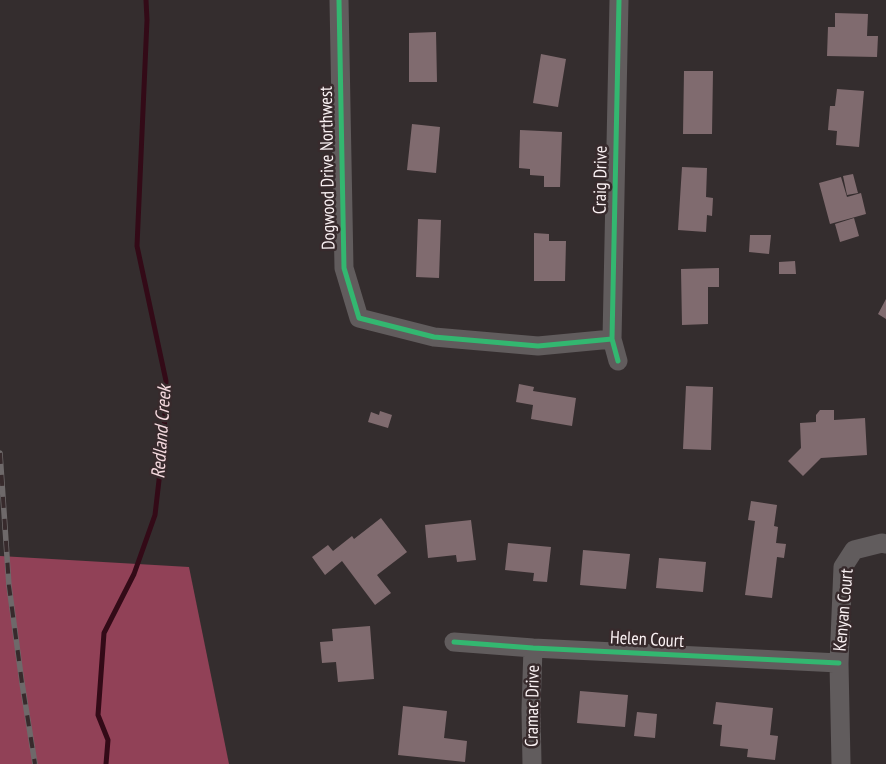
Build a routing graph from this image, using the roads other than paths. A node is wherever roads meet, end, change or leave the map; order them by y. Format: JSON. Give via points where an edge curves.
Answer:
{"nodes":[{"id":1,"x":339,"y":0,"type":"edge"},
{"id":2,"x":619,"y":0,"type":"edge"},
{"id":3,"x":612,"y":339,"type":"junction"},
{"id":4,"x":618,"y":360,"type":"dead end"},
{"id":5,"x":886,"y":544,"type":"edge"},
{"id":6,"x":454,"y":642,"type":"dead end"},
{"id":7,"x":533,"y":648,"type":"junction"},
{"id":8,"x":839,"y":663,"type":"junction"},
{"id":9,"x":532,"y":764,"type":"edge"},
{"id":10,"x":841,"y":764,"type":"edge"}],
"edges":[{"from":1,"to":3,"type":"street","name":"Dogwood Drive Northwest","via":[[344,268],[359,318],[434,337],[538,346]]},
{"from":2,"to":3,"type":"street","name":"Craig Drive"},
{"from":3,"to":4,"type":"street","name":"Craig Drive"},
{"from":5,"to":8,"type":"street","name":"Kenyan Court","via":[[854,550],[843,567]]},
{"from":6,"to":7,"type":"street","name":"Helen Court"},
{"from":7,"to":8,"type":"street","name":"Helen Court"},
{"from":7,"to":9,"type":"street","name":"Cramac Drive"},
{"from":8,"to":10,"type":"street","name":"Kenyan Court"}]}
